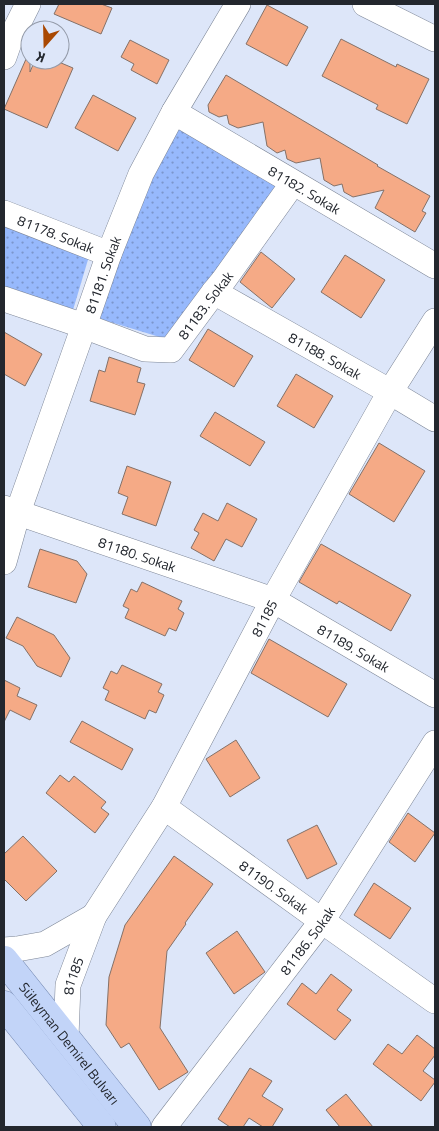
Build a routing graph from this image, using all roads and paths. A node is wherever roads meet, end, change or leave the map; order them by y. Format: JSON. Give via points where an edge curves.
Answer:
{"nodes":[{"id":1,"x":28,"y":4,"type":"edge"},
{"id":2,"x":238,"y":4,"type":"edge"},
{"id":3,"x":365,"y":4,"type":"edge"},
{"id":4,"x":435,"y":39,"type":"edge"},
{"id":5,"x":4,"y":57,"type":"edge"},
{"id":6,"x":174,"y":112,"type":"junction"},
{"id":7,"x":293,"y":184,"type":"junction"},
{"id":8,"x":4,"y":212,"type":"edge"},
{"id":9,"x":109,"y":254,"type":"junction"},
{"id":10,"x":435,"y":266,"type":"edge"},
{"id":11,"x":214,"y":292,"type":"junction"},
{"id":12,"x":4,"y":299,"type":"edge"},
{"id":13,"x":435,"y":321,"type":"edge"},
{"id":14,"x":84,"y":326,"type":"junction"},
{"id":15,"x":390,"y":392,"type":"junction"},
{"id":16,"x":435,"y":419,"type":"edge"},
{"id":17,"x":11,"y":510,"type":"edge"},
{"id":18,"x":4,"y":562,"type":"edge"},
{"id":19,"x":272,"y":600,"type":"junction"},
{"id":20,"x":435,"y":695,"type":"edge"},
{"id":21,"x":435,"y":743,"type":"edge"},
{"id":22,"x":164,"y":807,"type":"junction"},
{"id":23,"x":94,"y":916,"type":"junction"},
{"id":24,"x":322,"y":921,"type":"junction"},
{"id":25,"x":4,"y":950,"type":"edge"},
{"id":26,"x":4,"y":960,"type":"edge"},
{"id":27,"x":435,"y":1001,"type":"edge"},
{"id":28,"x":4,"y":1005,"type":"edge"},
{"id":29,"x":66,"y":1037,"type":"junction"},
{"id":30,"x":102,"y":1127,"type":"edge"},
{"id":31,"x":137,"y":1127,"type":"edge"},
{"id":32,"x":164,"y":1127,"type":"edge"}],
"edges":[{"from":1,"to":5,"type":"street"},
{"from":2,"to":6,"type":"street","name":"81181. Sokak"},
{"from":3,"to":4,"type":"street"},
{"from":6,"to":7,"type":"street","name":"81182. Sokak"},
{"from":6,"to":9,"type":"street","name":"81181. Sokak","via":[[141,174]]},
{"from":7,"to":10,"type":"street","name":"81182. Sokak"},
{"from":7,"to":11,"type":"street","name":"81183. Sokak"},
{"from":8,"to":9,"type":"street","name":"81178. Sokak"},
{"from":9,"to":14,"type":"street","name":"81181. Sokak"},
{"from":11,"to":14,"type":"street","name":"81183. Sokak","via":[[171,350],[145,349]]},
{"from":11,"to":15,"type":"street","name":"81188. Sokak"},
{"from":12,"to":14,"type":"street"},
{"from":13,"to":15,"type":"street","name":"81185"},
{"from":14,"to":17,"type":"street","name":"81181. Sokak"},
{"from":15,"to":16,"type":"street","name":"81188. Sokak"},
{"from":15,"to":19,"type":"street","name":"81185"},
{"from":17,"to":18,"type":"street","name":"81181. Sokak"},
{"from":17,"to":19,"type":"street","name":"81180. Sokak"},
{"from":19,"to":20,"type":"street","name":"81189. Sokak"},
{"from":19,"to":22,"type":"street","name":"81185"},
{"from":21,"to":24,"type":"street","name":"81186. Sokak"},
{"from":22,"to":23,"type":"street","name":"81185"},
{"from":22,"to":24,"type":"street","name":"81190. Sokak"},
{"from":23,"to":25,"type":"street","name":"81185","via":[[45,944]]},
{"from":23,"to":29,"type":"street","name":"81185","via":[[68,985]]},
{"from":24,"to":27,"type":"street","name":"81190. Sokak"},
{"from":24,"to":32,"type":"street","name":"81186. Sokak"},
{"from":26,"to":29,"type":"main road","name":"Süleyman Demirel Bulvarı"},
{"from":28,"to":30,"type":"main road","name":"Süleyman Demirel Bulvarı"},
{"from":29,"to":31,"type":"main road","name":"Süleyman Demirel Bulvarı"}]}
